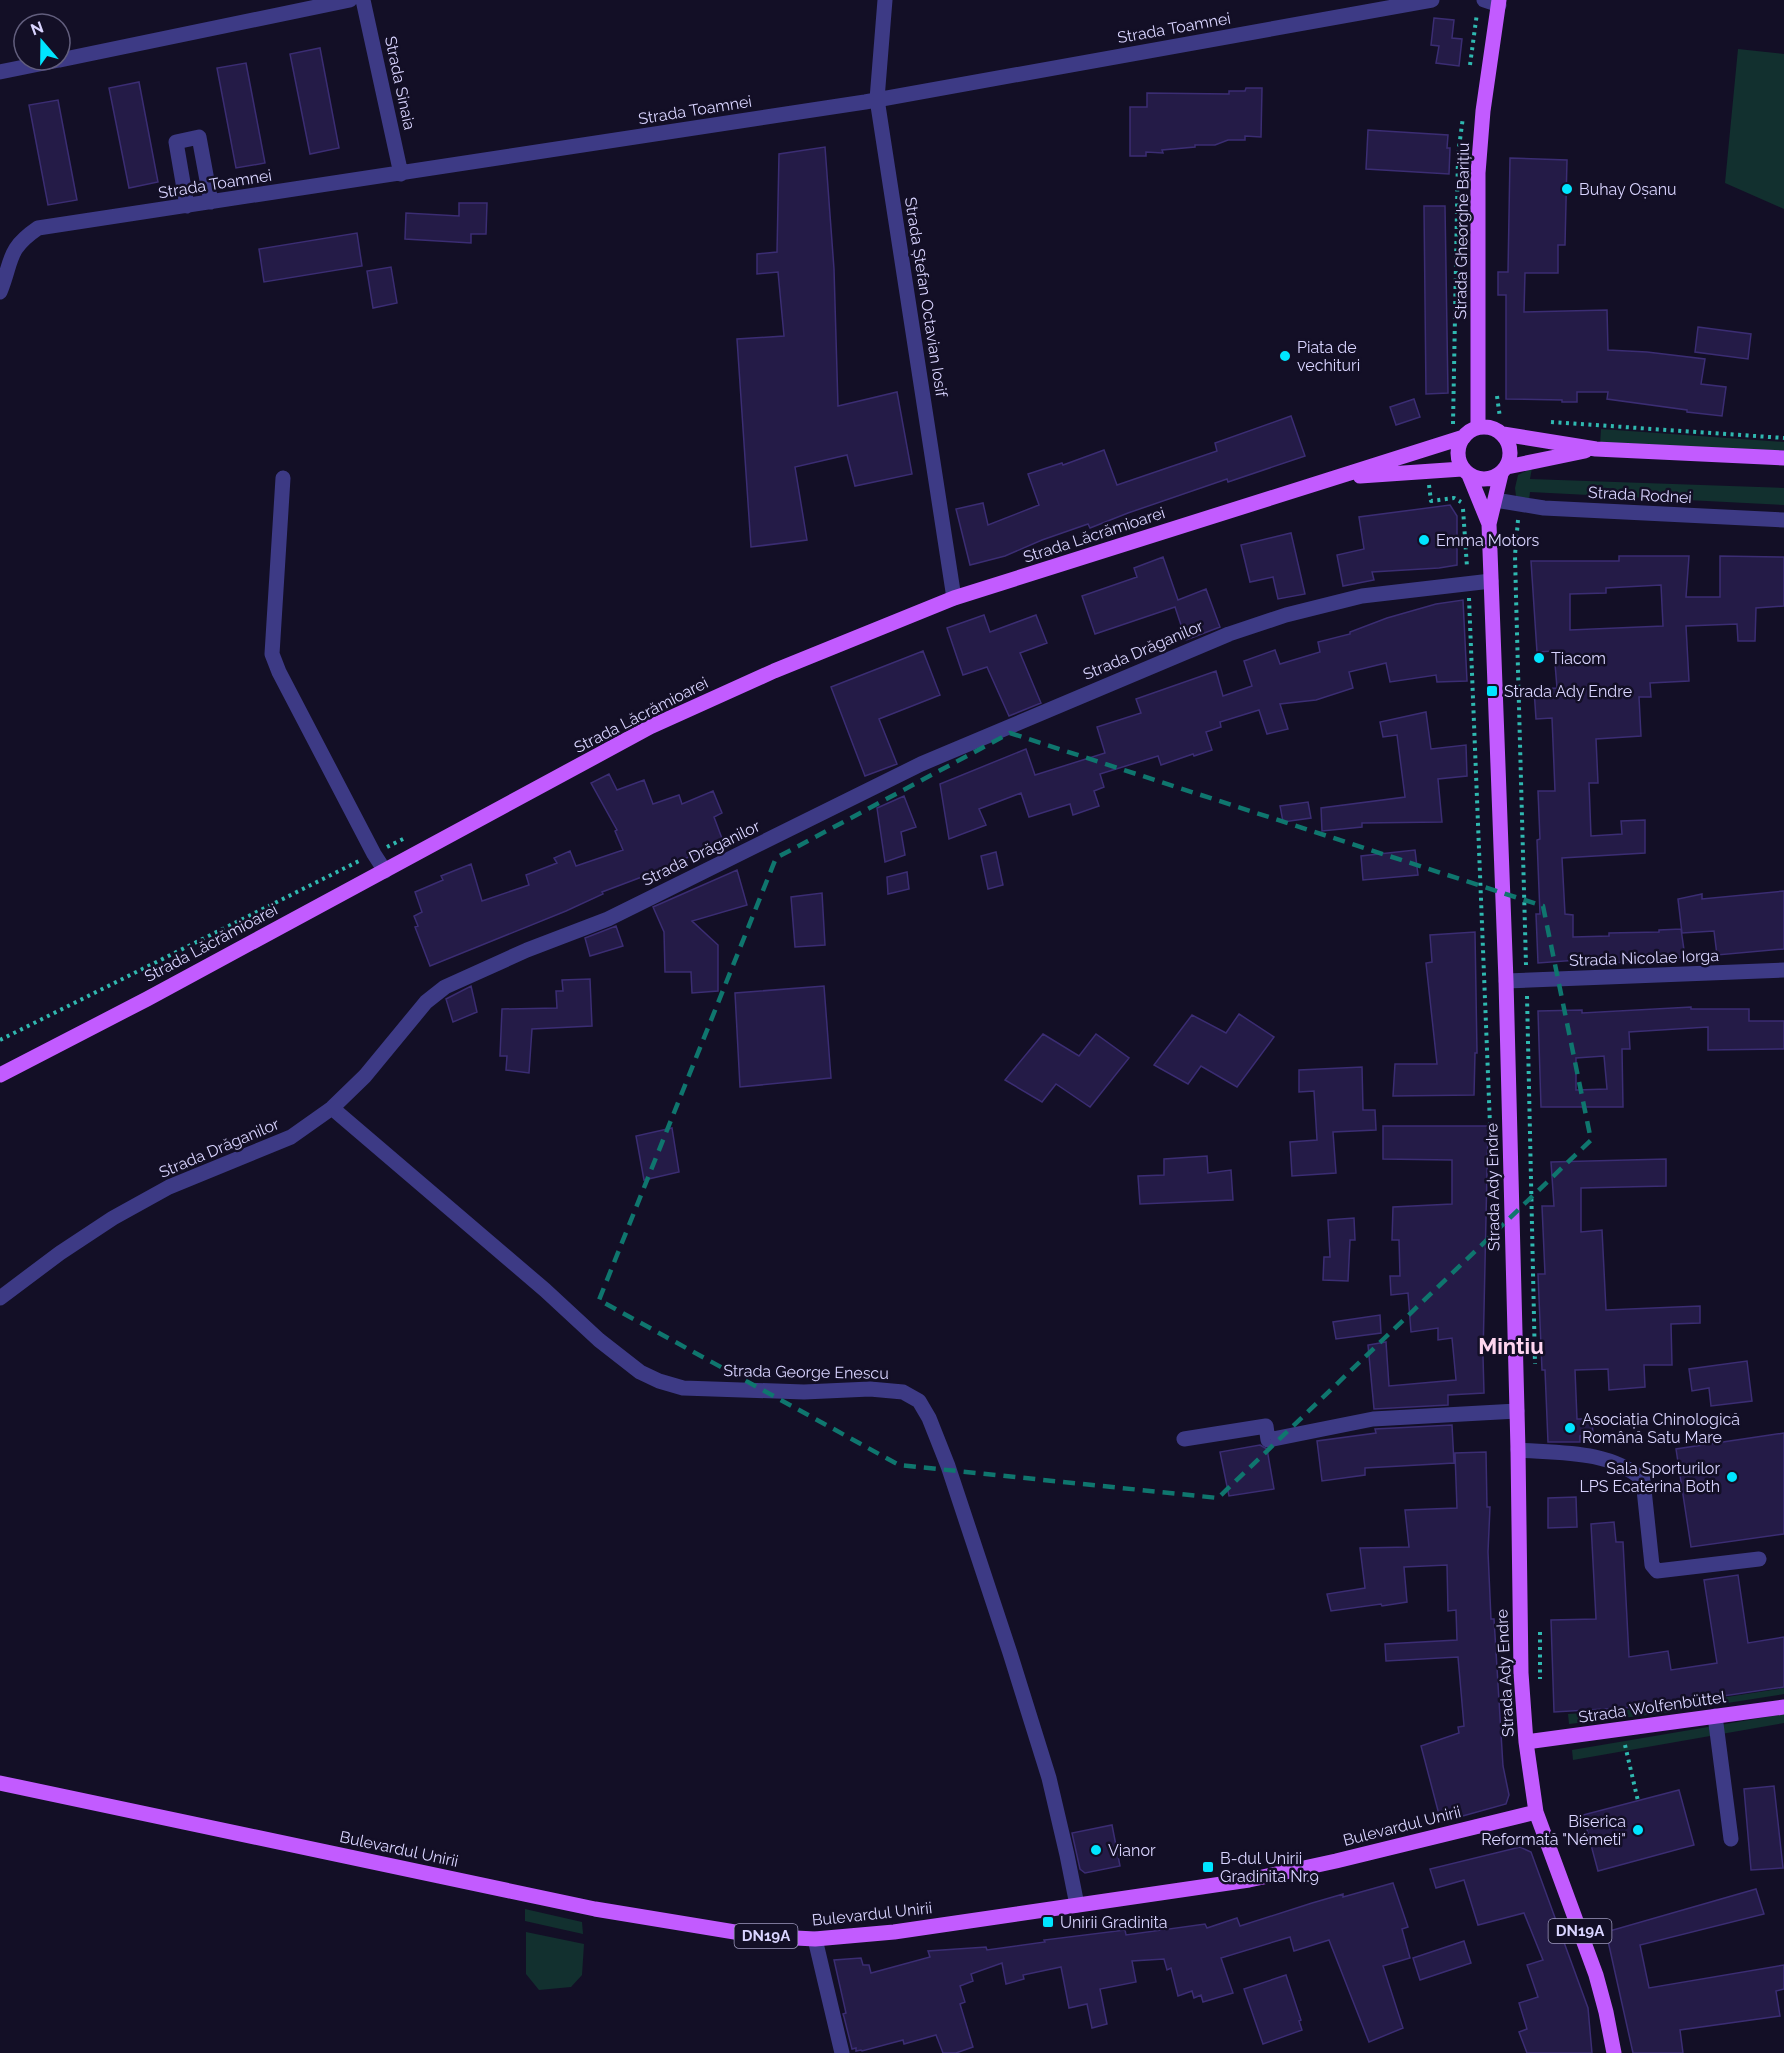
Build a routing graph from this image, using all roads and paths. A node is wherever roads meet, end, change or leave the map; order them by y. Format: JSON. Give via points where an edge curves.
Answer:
{"nodes":[{"id":1,"x":351,"y":0,"type":"edge"},
{"id":2,"x":363,"y":0,"type":"edge"},
{"id":3,"x":885,"y":0,"type":"edge"},
{"id":4,"x":1432,"y":0,"type":"edge"},
{"id":5,"x":1494,"y":2,"type":"edge"},
{"id":6,"x":72,"y":58,"type":"edge"},
{"id":7,"x":877,"y":99,"type":"junction"},
{"id":8,"x":401,"y":174,"type":"junction"},
{"id":9,"x":211,"y":202,"type":"junction"},
{"id":10,"x":188,"y":206,"type":"junction"},
{"id":11,"x":0,"y":292,"type":"edge"},
{"id":12,"x":1455,"y":372,"type":"dead end"},
{"id":13,"x":1496,"y":390,"type":"dead end"},
{"id":14,"x":1511,"y":420,"type":"dead end"},
{"id":15,"x":1545,"y":422,"type":"dead end"},
{"id":16,"x":1478,"y":427,"type":"junction"},
{"id":17,"x":1503,"y":434,"type":"junction"},
{"id":18,"x":1458,"y":435,"type":"junction"},
{"id":19,"x":1784,"y":438,"type":"edge"},
{"id":20,"x":1596,"y":449,"type":"junction"},
{"id":21,"x":1784,"y":458,"type":"edge"},
{"id":22,"x":1504,"y":470,"type":"junction"},
{"id":23,"x":1466,"y":472,"type":"junction"},
{"id":24,"x":1336,"y":477,"type":"junction"},
{"id":25,"x":283,"y":478,"type":"dead end"},
{"id":26,"x":1495,"y":500,"type":"junction"},
{"id":27,"x":1431,"y":501,"type":"dead end"},
{"id":28,"x":1521,"y":504,"type":"junction"},
{"id":29,"x":1784,"y":520,"type":"edge"},
{"id":30,"x":1488,"y":524,"type":"junction"},
{"id":31,"x":1491,"y":581,"type":"junction"},
{"id":32,"x":1468,"y":583,"type":"junction"},
{"id":33,"x":954,"y":598,"type":"junction"},
{"id":34,"x":385,"y":871,"type":"junction"},
{"id":35,"x":1784,"y":970,"type":"edge"},
{"id":36,"x":1506,"y":981,"type":"junction"},
{"id":37,"x":1527,"y":981,"type":"junction"},
{"id":38,"x":0,"y":1075,"type":"edge"},
{"id":39,"x":332,"y":1108,"type":"junction"},
{"id":40,"x":0,"y":1298,"type":"edge"},
{"id":41,"x":1535,"y":1368,"type":"dead end"},
{"id":42,"x":1517,"y":1411,"type":"junction"},
{"id":43,"x":1184,"y":1439,"type":"dead end"},
{"id":44,"x":1518,"y":1450,"type":"junction"},
{"id":45,"x":1759,"y":1559,"type":"dead end"},
{"id":46,"x":1540,"y":1629,"type":"dead end"},
{"id":47,"x":1541,"y":1688,"type":"dead end"},
{"id":48,"x":1784,"y":1707,"type":"edge"},
{"id":49,"x":1715,"y":1716,"type":"junction"},
{"id":50,"x":1622,"y":1729,"type":"junction"},
{"id":51,"x":1526,"y":1742,"type":"junction"},
{"id":52,"x":0,"y":1783,"type":"edge"},
{"id":53,"x":1638,"y":1801,"type":"dead end"},
{"id":54,"x":1536,"y":1812,"type":"junction"},
{"id":55,"x":1731,"y":1839,"type":"dead end"},
{"id":56,"x":1077,"y":1905,"type":"junction"},
{"id":57,"x":814,"y":1940,"type":"junction"},
{"id":58,"x":842,"y":2053,"type":"edge"},
{"id":59,"x":1614,"y":2053,"type":"edge"}],
"edges":[{"from":1,"to":6,"type":"street"},
{"from":2,"to":8,"type":"street","name":"Strada Sinaia"},
{"from":3,"to":7,"type":"street","name":"Strada Ștefan Octavian Iosif"},
{"from":4,"to":7,"type":"street","name":"Strada Toamnei"},
{"from":5,"to":16,"type":"main road","name":"Strada Gheorghe Barițiu","via":[[1478,173]]},
{"from":7,"to":8,"type":"street","name":"Strada Toamnei"},
{"from":7,"to":33,"type":"street","name":"Strada Ștefan Octavian Iosif"},
{"from":8,"to":9,"type":"street","name":"Strada Toamnei"},
{"from":9,"to":10,"type":"street","name":"Strada Toamnei"},
{"from":9,"to":10,"type":"street","via":[[199,137],[176,142]]},
{"from":10,"to":11,"type":"street","name":"Strada Toamnei","via":[[38,228],[14,249]]},
{"from":12,"to":18,"type":"path"},
{"from":13,"to":14,"type":"path","via":[[1500,419]]},
{"from":15,"to":19,"type":"path"},
{"from":16,"to":17,"type":"main road"},
{"from":16,"to":18,"type":"main road"},
{"from":17,"to":20,"type":"main road"},
{"from":17,"to":22,"type":"main road","number":"DN19A","via":[[1511,450]]},
{"from":18,"to":23,"type":"main road","number":"DN19A","via":[[1458,453]]},
{"from":18,"to":24,"type":"main road","name":"Strada Lăcrămioarei"},
{"from":20,"to":21,"type":"main road"},
{"from":20,"to":22,"type":"main road"},
{"from":22,"to":23,"type":"main road","via":[[1485,480]]},
{"from":22,"to":26,"type":"main road","name":"Strada Ady Endre","number":"DN19A"},
{"from":23,"to":24,"type":"main road","name":"Strada Lăcrămioarei"},
{"from":23,"to":30,"type":"main road","name":"Strada Ady Endre","number":"DN19A"},
{"from":24,"to":33,"type":"main road","name":"Strada Lăcrămioarei"},
{"from":25,"to":34,"type":"street","via":[[272,654]]},
{"from":26,"to":28,"type":"street","name":"Strada Rodnei"},
{"from":26,"to":30,"type":"main road","name":"Strada Ady Endre","number":"DN19A"},
{"from":27,"to":32,"type":"path","via":[[1454,498],[1462,503]]},
{"from":28,"to":29,"type":"street","name":"Strada Rodnei"},
{"from":28,"to":37,"type":"path","via":[[1515,555]]},
{"from":30,"to":31,"type":"main road","name":"Strada Ady Endre","number":"DN19A"},
{"from":31,"to":32,"type":"street","name":"Strada Drăganilor"},
{"from":31,"to":36,"type":"main road","name":"Strada Ady Endre","number":"DN19A"},
{"from":32,"to":39,"type":"street","name":"Strada Drăganilor","via":[[1362,596],[1286,615],[1229,634],[921,764],[608,919],[445,987],[426,1002],[365,1077]]},
{"from":33,"to":34,"type":"main road","name":"Strada Lăcrămioarei","via":[[774,671],[650,727]]},
{"from":34,"to":38,"type":"main road","name":"Strada Lăcrămioarei"},
{"from":35,"to":37,"type":"street","name":"Strada Nicolae Iorga"},
{"from":36,"to":37,"type":"street","name":"Strada Nicolae Iorga"},
{"from":36,"to":42,"type":"main road","name":"Strada Ady Endre","number":"DN19A"},
{"from":37,"to":41,"type":"path"},
{"from":39,"to":40,"type":"street","name":"Strada Drăganilor","via":[[291,1137],[169,1187],[113,1218]]},
{"from":39,"to":56,"type":"street","name":"Strada George Enescu","via":[[640,1372],[683,1388],[804,1392],[870,1389],[903,1392],[919,1401],[948,1466],[1025,1699],[1049,1778]]},
{"from":42,"to":43,"type":"street","via":[[1373,1419],[1268,1440],[1266,1426]]},
{"from":42,"to":44,"type":"main road","name":"Strada Ady Endre","number":"DN19A"},
{"from":44,"to":45,"type":"street","via":[[1601,1457],[1631,1469],[1642,1480],[1652,1565],[1657,1571]]},
{"from":44,"to":51,"type":"main road","name":"Strada Ady Endre","number":"DN19A","via":[[1521,1673]]},
{"from":46,"to":47,"type":"path"},
{"from":48,"to":49,"type":"main road","name":"Strada Wolfenbüttel"},
{"from":49,"to":50,"type":"main road","name":"Strada Wolfenbüttel"},
{"from":49,"to":55,"type":"street"},
{"from":50,"to":51,"type":"main road","name":"Strada Wolfenbüttel"},
{"from":50,"to":53,"type":"path"},
{"from":51,"to":54,"type":"main road","name":"Strada Ady Endre","number":"DN19A"},
{"from":52,"to":57,"type":"main road","name":"Bulevardul Unirii","number":"DN19A","via":[[595,1909],[749,1934]]},
{"from":54,"to":56,"type":"main road","name":"Bulevardul Unirii","number":"DN19A","via":[[1249,1880]]},
{"from":54,"to":59,"type":"main road","number":"DN19A","via":[[1596,1975]]},
{"from":56,"to":57,"type":"main road","name":"Bulevardul Unirii","number":"DN19A"},
{"from":57,"to":58,"type":"street"}]}
